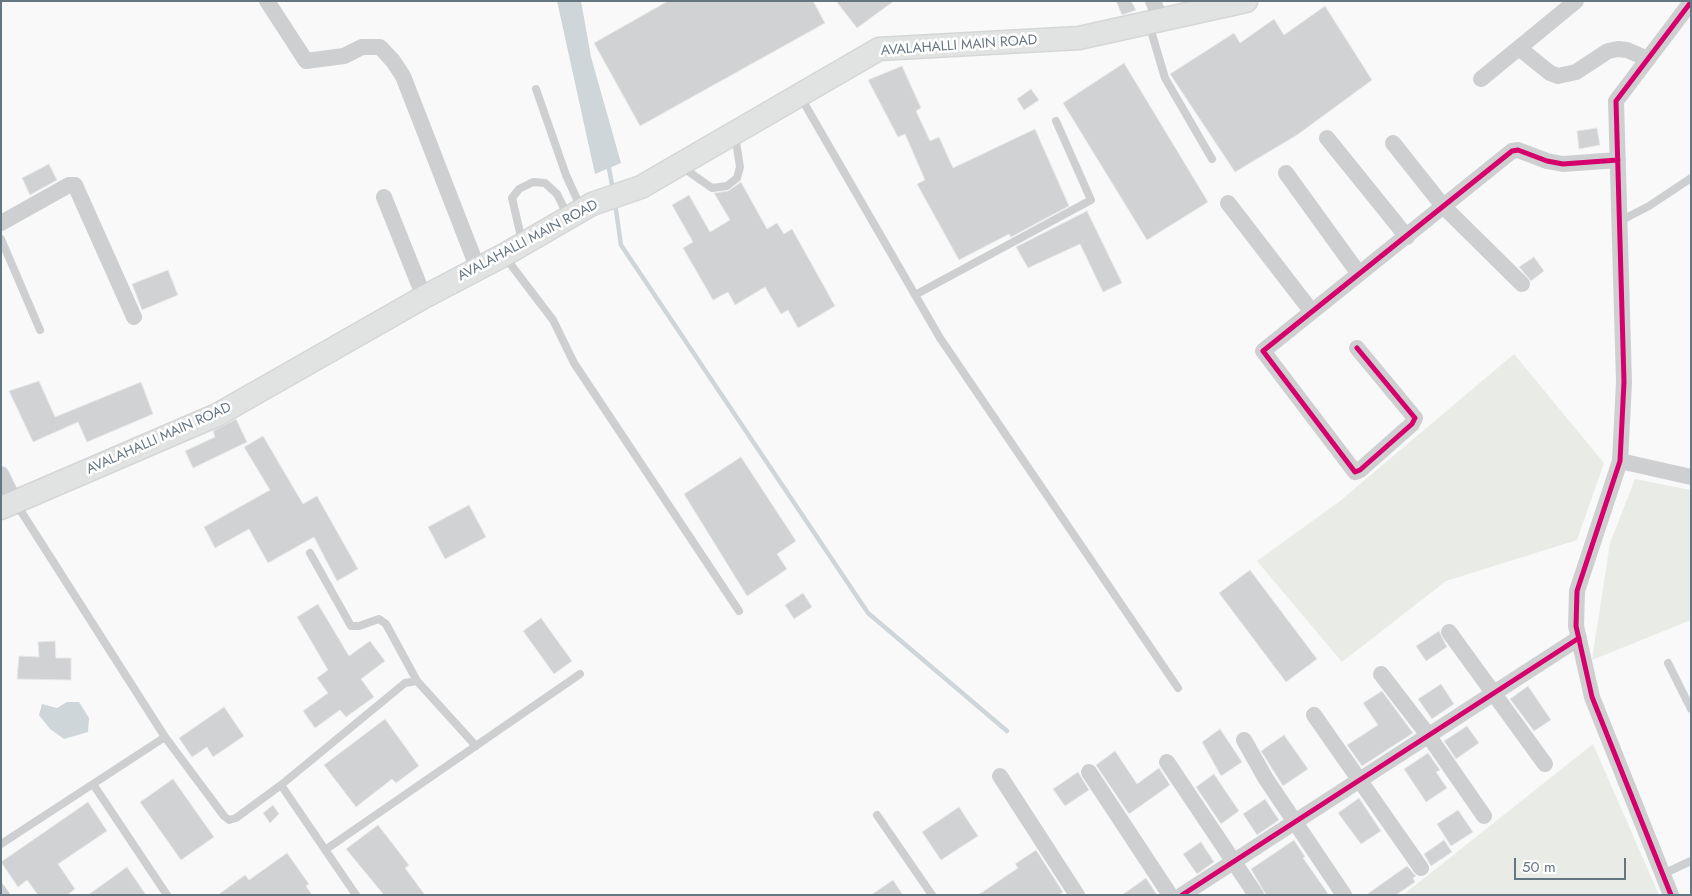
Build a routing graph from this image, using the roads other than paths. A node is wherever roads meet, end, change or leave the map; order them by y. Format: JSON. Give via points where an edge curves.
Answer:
{"nodes":[{"id":1,"x":267,"y":1,"type":"edge"},
{"id":2,"x":1246,"y":1,"type":"edge"},
{"id":3,"x":1576,"y":1,"type":"edge"},
{"id":4,"x":1691,"y":2,"type":"edge"},
{"id":5,"x":1154,"y":15,"type":"edge"},
{"id":6,"x":1519,"y":48,"type":"junction"},
{"id":7,"x":1648,"y":59,"type":"junction"},
{"id":8,"x":1481,"y":79,"type":"dead end"},
{"id":9,"x":536,"y":89,"type":"dead end"},
{"id":10,"x":799,"y":95,"type":"junction"},
{"id":11,"x":1056,"y":121,"type":"dead end"},
{"id":12,"x":734,"y":133,"type":"junction"},
{"id":13,"x":1326,"y":138,"type":"dead end"},
{"id":14,"x":1393,"y":143,"type":"dead end"},
{"id":15,"x":1212,"y":159,"type":"dead end"},
{"id":16,"x":1618,"y":160,"type":"junction"},
{"id":17,"x":679,"y":165,"type":"junction"},
{"id":18,"x":1286,"y":172,"type":"dead end"},
{"id":19,"x":1691,"y":178,"type":"edge"},
{"id":20,"x":384,"y":197,"type":"dead end"},
{"id":21,"x":1228,"y":203,"type":"dead end"},
{"id":22,"x":1443,"y":206,"type":"junction"},
{"id":23,"x":581,"y":210,"type":"junction"},
{"id":24,"x":1620,"y":221,"type":"junction"},
{"id":25,"x":1,"y":223,"type":"edge"},
{"id":26,"x":1407,"y":237,"type":"junction"},
{"id":27,"x":1,"y":239,"type":"edge"},
{"id":28,"x":513,"y":250,"type":"junction"},
{"id":29,"x":478,"y":269,"type":"junction"},
{"id":30,"x":1359,"y":274,"type":"junction"},
{"id":31,"x":1522,"y":284,"type":"dead end"},
{"id":32,"x":915,"y":295,"type":"junction"},
{"id":33,"x":424,"y":296,"type":"junction"},
{"id":34,"x":1312,"y":312,"type":"junction"},
{"id":35,"x":134,"y":318,"type":"dead end"},
{"id":36,"x":40,"y":330,"type":"dead end"},
{"id":37,"x":1357,"y":348,"type":"dead end"},
{"id":38,"x":1620,"y":461,"type":"junction"},
{"id":39,"x":1,"y":474,"type":"edge"},
{"id":40,"x":1691,"y":477,"type":"edge"},
{"id":41,"x":8,"y":505,"type":"edge"},
{"id":42,"x":310,"y":552,"type":"dead end"},
{"id":43,"x":739,"y":611,"type":"dead end"},
{"id":44,"x":1450,"y":632,"type":"dead end"},
{"id":45,"x":1579,"y":638,"type":"junction"},
{"id":46,"x":1668,"y":663,"type":"dead end"},
{"id":47,"x":580,"y":674,"type":"dead end"},
{"id":48,"x":1381,"y":674,"type":"dead end"},
{"id":49,"x":417,"y":681,"type":"junction"},
{"id":50,"x":1178,"y":688,"type":"dead end"},
{"id":51,"x":1492,"y":693,"type":"junction"},
{"id":52,"x":1691,"y":710,"type":"edge"},
{"id":53,"x":1314,"y":715,"type":"dead end"},
{"id":54,"x":1428,"y":735,"type":"junction"},
{"id":55,"x":165,"y":737,"type":"junction"},
{"id":56,"x":1244,"y":740,"type":"dead end"},
{"id":57,"x":476,"y":746,"type":"junction"},
{"id":58,"x":1168,"y":762,"type":"dead end"},
{"id":59,"x":1545,"y":764,"type":"dead end"},
{"id":60,"x":1089,"y":772,"type":"dead end"},
{"id":61,"x":1000,"y":776,"type":"dead end"},
{"id":62,"x":1359,"y":779,"type":"junction"},
{"id":63,"x":93,"y":784,"type":"junction"},
{"id":64,"x":280,"y":785,"type":"junction"},
{"id":65,"x":877,"y":815,"type":"dead end"},
{"id":66,"x":1484,"y":816,"type":"dead end"},
{"id":67,"x":1294,"y":821,"type":"junction"},
{"id":68,"x":1,"y":844,"type":"edge"},
{"id":69,"x":325,"y":850,"type":"junction"},
{"id":70,"x":1232,"y":861,"type":"junction"},
{"id":71,"x":1691,"y":861,"type":"edge"},
{"id":72,"x":1421,"y":868,"type":"dead end"},
{"id":73,"x":1662,"y":874,"type":"junction"},
{"id":74,"x":1,"y":888,"type":"edge"},
{"id":75,"x":6,"y":895,"type":"edge"},
{"id":76,"x":167,"y":895,"type":"edge"},
{"id":77,"x":356,"y":895,"type":"edge"},
{"id":78,"x":932,"y":895,"type":"edge"},
{"id":79,"x":1077,"y":895,"type":"edge"},
{"id":80,"x":1170,"y":895,"type":"edge"},
{"id":81,"x":1182,"y":895,"type":"edge"},
{"id":82,"x":1256,"y":895,"type":"edge"},
{"id":83,"x":1344,"y":895,"type":"edge"},
{"id":84,"x":1671,"y":895,"type":"edge"}],
"edges":[{"from":1,"to":29,"type":"street","via":[[306,62],[344,56],[362,47],[380,48],[393,61],[403,76]]},
{"from":2,"to":5,"type":"main road","name":"AVALAHALLI MAIN ROAD"},
{"from":3,"to":6,"type":"street"},
{"from":4,"to":7,"type":"street"},
{"from":5,"to":10,"type":"main road","name":"AVALAHALLI MAIN ROAD","via":[[1079,38],[879,49]]},
{"from":5,"to":15,"type":"lane","via":[[1165,78]]},
{"from":6,"to":7,"type":"street","via":[[1558,76],[1576,72],[1608,51],[1618,49]]},
{"from":6,"to":8,"type":"street"},
{"from":7,"to":16,"type":"street","via":[[1616,101]]},
{"from":9,"to":23,"type":"lane"},
{"from":10,"to":12,"type":"main road","name":"AVALAHALLI MAIN ROAD"},
{"from":10,"to":32,"type":"lane"},
{"from":11,"to":32,"type":"lane","via":[[1092,200]]},
{"from":12,"to":17,"type":"main road","name":"AVALAHALLI MAIN ROAD"},
{"from":12,"to":17,"type":"lane","via":[[740,167],[737,178],[727,186],[712,188]]},
{"from":13,"to":26,"type":"street"},
{"from":14,"to":22,"type":"street"},
{"from":16,"to":22,"type":"street","via":[[1555,164],[1518,150],[1512,151]]},
{"from":16,"to":24,"type":"street"},
{"from":17,"to":23,"type":"main road","name":"AVALAHALLI MAIN ROAD","via":[[641,187]]},
{"from":18,"to":30,"type":"street"},
{"from":19,"to":24,"type":"lane"},
{"from":20,"to":33,"type":"street"},
{"from":21,"to":34,"type":"street"},
{"from":22,"to":26,"type":"street"},
{"from":22,"to":31,"type":"street"},
{"from":23,"to":28,"type":"main road","name":"AVALAHALLI MAIN ROAD"},
{"from":23,"to":28,"type":"lane","via":[[545,183],[533,182],[519,189],[512,198]]},
{"from":24,"to":38,"type":"street","via":[[1624,382]]},
{"from":25,"to":35,"type":"street","via":[[69,185],[75,185]]},
{"from":26,"to":30,"type":"street"},
{"from":27,"to":36,"type":"lane"},
{"from":28,"to":29,"type":"main road","name":"AVALAHALLI MAIN ROAD"},
{"from":28,"to":43,"type":"lane","via":[[574,364]]},
{"from":29,"to":33,"type":"main road","name":"AVALAHALLI MAIN ROAD"},
{"from":30,"to":34,"type":"street"},
{"from":32,"to":50,"type":"lane","via":[[946,347]]},
{"from":33,"to":41,"type":"main road","name":"AVALAHALLI MAIN ROAD","via":[[217,415]]},
{"from":34,"to":37,"type":"street","via":[[1264,351],[1355,472],[1416,418]]},
{"from":38,"to":40,"type":"street"},
{"from":38,"to":45,"type":"street","via":[[1577,591]]},
{"from":39,"to":41,"type":"street"},
{"from":41,"to":55,"type":"lane"},
{"from":42,"to":49,"type":"lane","via":[[351,626],[379,619],[386,624]]},
{"from":44,"to":51,"type":"street"},
{"from":45,"to":51,"type":"street"},
{"from":45,"to":73,"type":"street","via":[[1592,697]]},
{"from":46,"to":52,"type":"lane"},
{"from":47,"to":57,"type":"lane"},
{"from":48,"to":54,"type":"street"},
{"from":49,"to":57,"type":"lane"},
{"from":49,"to":64,"type":"lane","via":[[406,683]]},
{"from":51,"to":54,"type":"street"},
{"from":51,"to":59,"type":"street"},
{"from":53,"to":62,"type":"street"},
{"from":54,"to":62,"type":"street"},
{"from":54,"to":66,"type":"street"},
{"from":55,"to":63,"type":"lane"},
{"from":55,"to":64,"type":"lane","via":[[229,820]]},
{"from":56,"to":67,"type":"street"},
{"from":57,"to":69,"type":"lane"},
{"from":58,"to":70,"type":"street"},
{"from":60,"to":80,"type":"street"},
{"from":61,"to":79,"type":"street"},
{"from":62,"to":67,"type":"street"},
{"from":62,"to":72,"type":"street"},
{"from":63,"to":68,"type":"lane"},
{"from":63,"to":76,"type":"lane"},
{"from":64,"to":69,"type":"lane"},
{"from":65,"to":78,"type":"lane"},
{"from":67,"to":70,"type":"street"},
{"from":67,"to":83,"type":"street"},
{"from":69,"to":77,"type":"lane"},
{"from":70,"to":81,"type":"street"},
{"from":70,"to":82,"type":"street"},
{"from":71,"to":73,"type":"lane"},
{"from":73,"to":84,"type":"street"},
{"from":74,"to":75,"type":"lane"}]}
